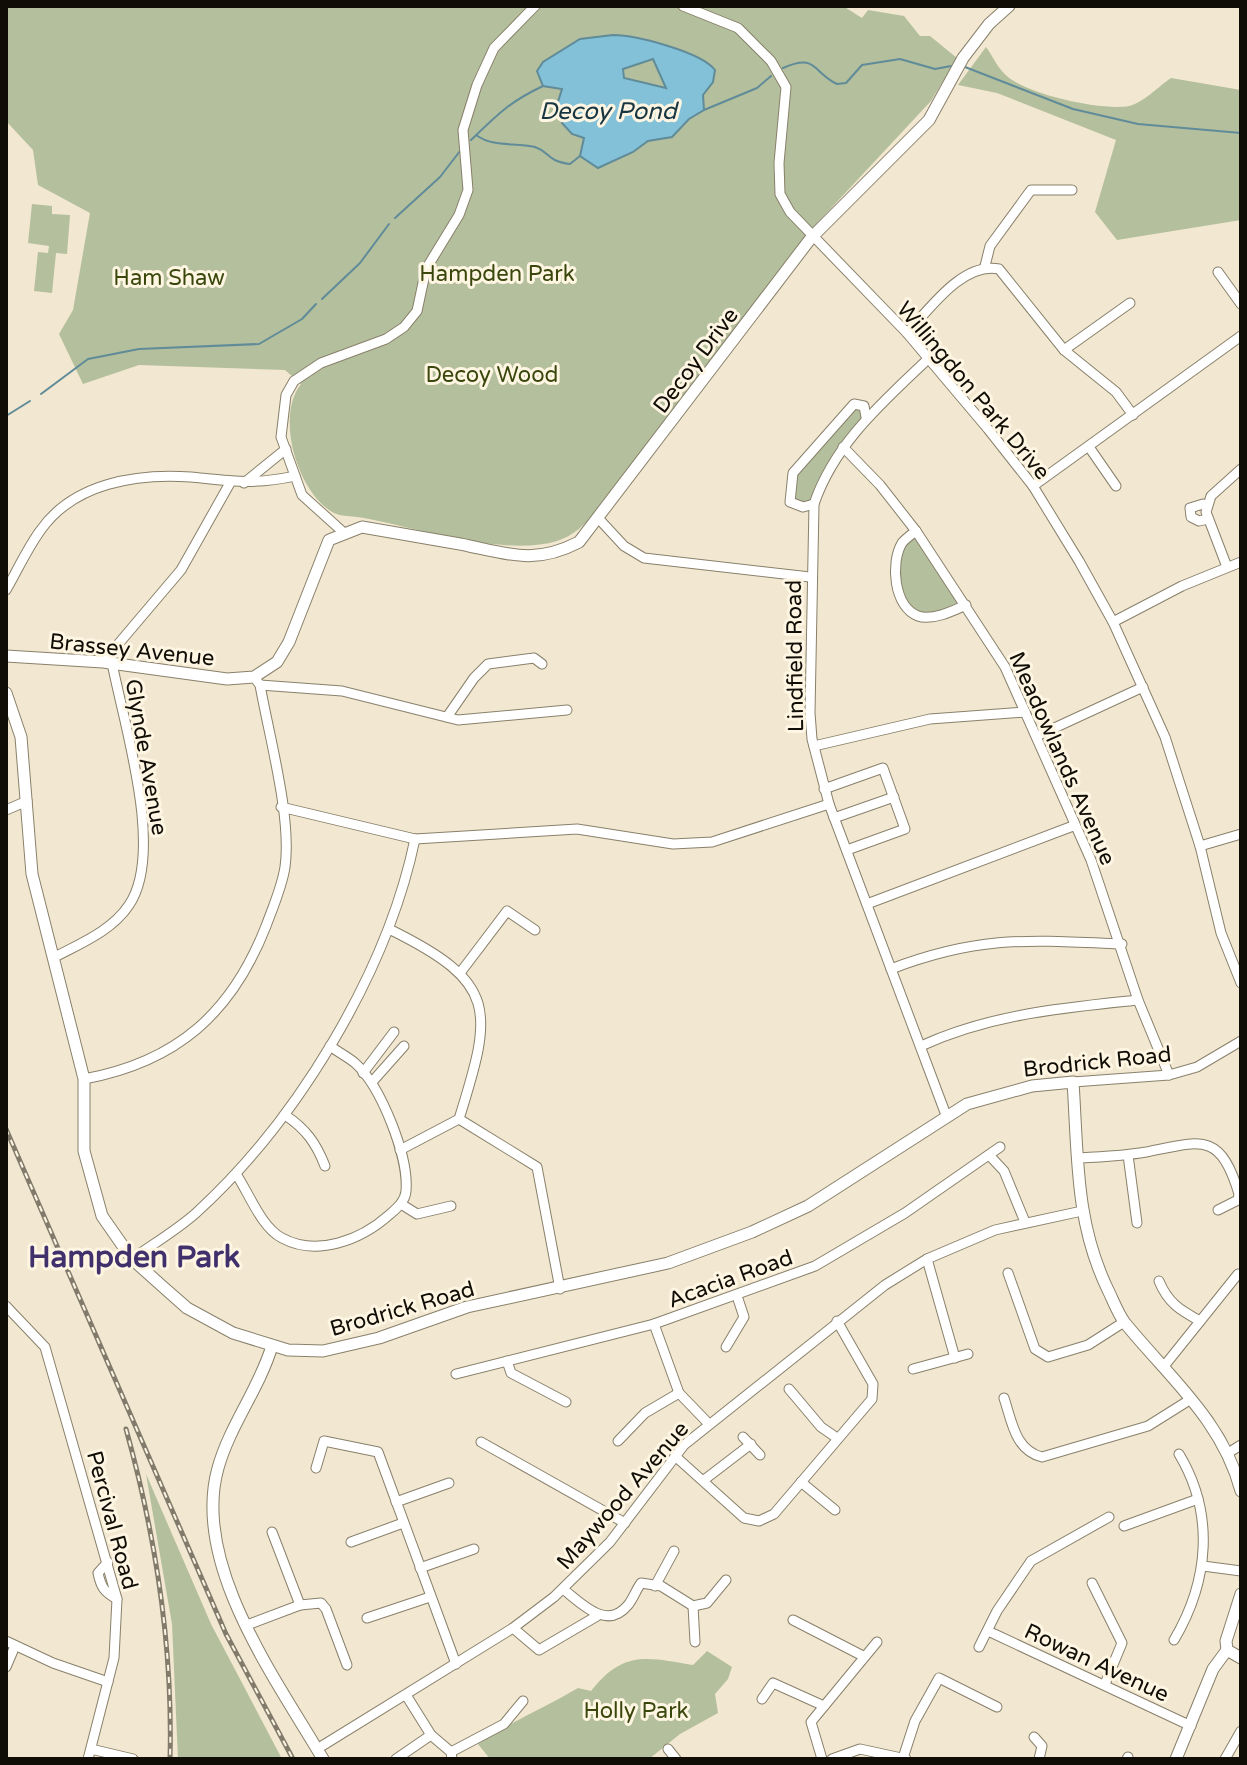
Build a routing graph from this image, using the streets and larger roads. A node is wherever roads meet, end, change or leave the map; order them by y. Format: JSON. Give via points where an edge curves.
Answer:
{"nodes":[{"id":1,"x":535,"y":6,"type":"edge"},
{"id":2,"x":683,"y":6,"type":"edge"},
{"id":3,"x":1009,"y":6,"type":"edge"},
{"id":4,"x":1072,"y":190,"type":"dead end"},
{"id":5,"x":811,"y":238,"type":"junction"},
{"id":6,"x":985,"y":266,"type":"junction"},
{"id":7,"x":1218,"y":272,"type":"dead end"},
{"id":8,"x":1130,"y":303,"type":"dead end"},
{"id":9,"x":1241,"y":304,"type":"edge"},
{"id":10,"x":907,"y":333,"type":"junction"},
{"id":11,"x":1241,"y":336,"type":"edge"},
{"id":12,"x":1064,"y":350,"type":"junction"},
{"id":13,"x":928,"y":359,"type":"junction"},
{"id":14,"x":1133,"y":415,"type":"junction"},
{"id":15,"x":866,"y":417,"type":"junction"},
{"id":16,"x":843,"y":447,"type":"junction"},
{"id":17,"x":1089,"y":447,"type":"junction"},
{"id":18,"x":286,"y":449,"type":"junction"},
{"id":19,"x":1241,"y":469,"type":"edge"},
{"id":20,"x":295,"y":476,"type":"junction"},
{"id":21,"x":230,"y":483,"type":"junction"},
{"id":22,"x":244,"y":483,"type":"junction"},
{"id":23,"x":1033,"y":486,"type":"junction"},
{"id":24,"x":1116,"y":486,"type":"dead end"},
{"id":25,"x":814,"y":504,"type":"junction"},
{"id":26,"x":1207,"y":507,"type":"junction"},
{"id":27,"x":599,"y":519,"type":"junction"},
{"id":28,"x":1208,"y":519,"type":"junction"},
{"id":29,"x":916,"y":531,"type":"junction"},
{"id":30,"x":343,"y":532,"type":"junction"},
{"id":31,"x":1241,"y":562,"type":"edge"},
{"id":32,"x":1227,"y":567,"type":"junction"},
{"id":33,"x":810,"y":577,"type":"junction"},
{"id":34,"x":6,"y":590,"type":"edge"},
{"id":35,"x":966,"y":605,"type":"junction"},
{"id":36,"x":1113,"y":622,"type":"junction"},
{"id":37,"x":6,"y":656,"type":"edge"},
{"id":38,"x":107,"y":663,"type":"junction"},
{"id":39,"x":542,"y":664,"type":"dead end"},
{"id":40,"x":257,"y":681,"type":"junction"},
{"id":41,"x":1143,"y":687,"type":"junction"},
{"id":42,"x":6,"y":693,"type":"edge"},
{"id":43,"x":567,"y":710,"type":"dead end"},
{"id":44,"x":1025,"y":712,"type":"junction"},
{"id":45,"x":10,"y":717,"type":"edge"},
{"id":46,"x":447,"y":717,"type":"junction"},
{"id":47,"x":1037,"y":736,"type":"junction"},
{"id":48,"x":814,"y":746,"type":"junction"},
{"id":49,"x":824,"y":789,"type":"junction"},
{"id":50,"x":894,"y":797,"type":"junction"},
{"id":51,"x":27,"y":801,"type":"junction"},
{"id":52,"x":829,"y":804,"type":"junction"},
{"id":53,"x":281,"y":807,"type":"junction"},
{"id":54,"x":6,"y":810,"type":"edge"},
{"id":55,"x":834,"y":818,"type":"junction"},
{"id":56,"x":1073,"y":826,"type":"junction"},
{"id":57,"x":1241,"y":834,"type":"edge"},
{"id":58,"x":415,"y":839,"type":"junction"},
{"id":59,"x":1200,"y":846,"type":"junction"},
{"id":60,"x":847,"y":850,"type":"junction"},
{"id":61,"x":867,"y":904,"type":"junction"},
{"id":62,"x":389,"y":929,"type":"junction"},
{"id":63,"x":535,"y":930,"type":"dead end"},
{"id":64,"x":1122,"y":944,"type":"junction"},
{"id":65,"x":53,"y":958,"type":"junction"},
{"id":66,"x":891,"y":969,"type":"junction"},
{"id":67,"x":460,"y":973,"type":"junction"},
{"id":68,"x":1241,"y":983,"type":"edge"},
{"id":69,"x":1138,"y":1000,"type":"junction"},
{"id":70,"x":394,"y":1032,"type":"dead end"},
{"id":71,"x":1241,"y":1041,"type":"edge"},
{"id":72,"x":330,"y":1046,"type":"junction"},
{"id":73,"x":404,"y":1046,"type":"dead end"},
{"id":74,"x":921,"y":1046,"type":"junction"},
{"id":75,"x":363,"y":1073,"type":"junction"},
{"id":76,"x":1169,"y":1075,"type":"junction"},
{"id":77,"x":84,"y":1079,"type":"junction"},
{"id":78,"x":372,"y":1082,"type":"junction"},
{"id":79,"x":1073,"y":1082,"type":"junction"},
{"id":80,"x":285,"y":1115,"type":"junction"},
{"id":81,"x":946,"y":1115,"type":"junction"},
{"id":82,"x":459,"y":1119,"type":"junction"},
{"id":83,"x":1000,"y":1147,"type":"dead end"},
{"id":84,"x":400,"y":1150,"type":"junction"},
{"id":85,"x":989,"y":1155,"type":"junction"},
{"id":86,"x":1128,"y":1155,"type":"junction"},
{"id":87,"x":1078,"y":1158,"type":"junction"},
{"id":88,"x":325,"y":1166,"type":"dead end"},
{"id":89,"x":236,"y":1174,"type":"junction"},
{"id":90,"x":1240,"y":1200,"type":"edge"},
{"id":91,"x":401,"y":1204,"type":"junction"},
{"id":92,"x":451,"y":1206,"type":"dead end"},
{"id":93,"x":1218,"y":1210,"type":"dead end"},
{"id":94,"x":1082,"y":1211,"type":"junction"},
{"id":95,"x":1025,"y":1222,"type":"junction"},
{"id":96,"x":1137,"y":1223,"type":"dead end"},
{"id":97,"x":132,"y":1259,"type":"junction"},
{"id":98,"x":927,"y":1259,"type":"junction"},
{"id":99,"x":1227,"y":1267,"type":"dead end"},
{"id":100,"x":1008,"y":1273,"type":"dead end"},
{"id":101,"x":1239,"y":1275,"type":"edge"},
{"id":102,"x":1159,"y":1281,"type":"dead end"},
{"id":103,"x":560,"y":1289,"type":"junction"},
{"id":104,"x":737,"y":1296,"type":"junction"},
{"id":105,"x":6,"y":1306,"type":"edge"},
{"id":106,"x":837,"y":1321,"type":"junction"},
{"id":107,"x":1200,"y":1321,"type":"junction"},
{"id":108,"x":1124,"y":1322,"type":"junction"},
{"id":109,"x":654,"y":1324,"type":"junction"},
{"id":110,"x":272,"y":1346,"type":"junction"},
{"id":111,"x":726,"y":1347,"type":"dead end"},
{"id":112,"x":968,"y":1354,"type":"dead end"},
{"id":113,"x":955,"y":1358,"type":"junction"},
{"id":114,"x":507,"y":1361,"type":"junction"},
{"id":115,"x":1165,"y":1365,"type":"junction"},
{"id":116,"x":913,"y":1369,"type":"dead end"},
{"id":117,"x":456,"y":1374,"type":"dead end"},
{"id":118,"x":789,"y":1389,"type":"dead end"},
{"id":119,"x":679,"y":1393,"type":"junction"},
{"id":120,"x":1004,"y":1398,"type":"dead end"},
{"id":121,"x":1191,"y":1399,"type":"junction"},
{"id":122,"x":566,"y":1402,"type":"dead end"},
{"id":123,"x":708,"y":1423,"type":"junction"},
{"id":124,"x":837,"y":1438,"type":"junction"},
{"id":125,"x":618,"y":1441,"type":"dead end"},
{"id":126,"x":481,"y":1442,"type":"dead end"},
{"id":127,"x":1241,"y":1445,"type":"edge"},
{"id":128,"x":1228,"y":1453,"type":"junction"},
{"id":129,"x":1179,"y":1454,"type":"dead end"},
{"id":130,"x":760,"y":1455,"type":"dead end"},
{"id":131,"x":675,"y":1456,"type":"junction"},
{"id":132,"x":316,"y":1468,"type":"dead end"},
{"id":133,"x":704,"y":1480,"type":"junction"},
{"id":134,"x":801,"y":1482,"type":"junction"},
{"id":135,"x":449,"y":1483,"type":"dead end"},
{"id":136,"x":1241,"y":1491,"type":"edge"},
{"id":137,"x":1198,"y":1499,"type":"junction"},
{"id":138,"x":396,"y":1502,"type":"junction"},
{"id":139,"x":835,"y":1510,"type":"dead end"},
{"id":140,"x":1109,"y":1517,"type":"dead end"},
{"id":141,"x":403,"y":1523,"type":"junction"},
{"id":142,"x":625,"y":1523,"type":"junction"},
{"id":143,"x":1124,"y":1526,"type":"dead end"},
{"id":144,"x":272,"y":1532,"type":"dead end"},
{"id":145,"x":351,"y":1542,"type":"dead end"},
{"id":146,"x":474,"y":1549,"type":"dead end"},
{"id":147,"x":674,"y":1551,"type":"dead end"},
{"id":148,"x":1203,"y":1566,"type":"junction"},
{"id":149,"x":420,"y":1568,"type":"junction"},
{"id":150,"x":1241,"y":1571,"type":"edge"},
{"id":151,"x":726,"y":1580,"type":"dead end"},
{"id":152,"x":1092,"y":1583,"type":"dead end"},
{"id":153,"x":655,"y":1586,"type":"junction"},
{"id":154,"x":563,"y":1589,"type":"junction"},
{"id":155,"x":1241,"y":1594,"type":"edge"},
{"id":156,"x":430,"y":1597,"type":"junction"},
{"id":157,"x":300,"y":1605,"type":"junction"},
{"id":158,"x":693,"y":1606,"type":"junction"},
{"id":159,"x":597,"y":1616,"type":"junction"},
{"id":160,"x":367,"y":1618,"type":"dead end"},
{"id":161,"x":793,"y":1620,"type":"dead end"},
{"id":162,"x":247,"y":1625,"type":"junction"},
{"id":163,"x":1168,"y":1625,"type":"dead end"},
{"id":164,"x":513,"y":1628,"type":"junction"},
{"id":165,"x":988,"y":1631,"type":"junction"},
{"id":166,"x":695,"y":1642,"type":"dead end"},
{"id":167,"x":877,"y":1642,"type":"dead end"},
{"id":168,"x":10,"y":1643,"type":"edge"},
{"id":169,"x":979,"y":1647,"type":"dead end"},
{"id":170,"x":1227,"y":1650,"type":"junction"},
{"id":171,"x":863,"y":1656,"type":"junction"},
{"id":172,"x":1241,"y":1658,"type":"edge"},
{"id":173,"x":456,"y":1664,"type":"junction"},
{"id":174,"x":347,"y":1665,"type":"dead end"},
{"id":175,"x":6,"y":1667,"type":"edge"},
{"id":176,"x":108,"y":1682,"type":"junction"},
{"id":177,"x":1105,"y":1684,"type":"junction"},
{"id":178,"x":406,"y":1695,"type":"junction"},
{"id":179,"x":762,"y":1699,"type":"dead end"},
{"id":180,"x":523,"y":1701,"type":"dead end"},
{"id":181,"x":824,"y":1706,"type":"junction"},
{"id":182,"x":997,"y":1707,"type":"dead end"},
{"id":183,"x":1191,"y":1726,"type":"junction"},
{"id":184,"x":1241,"y":1731,"type":"edge"},
{"id":185,"x":431,"y":1735,"type":"junction"},
{"id":186,"x":1034,"y":1737,"type":"dead end"},
{"id":187,"x":668,"y":1749,"type":"dead end"},
{"id":188,"x":89,"y":1754,"type":"edge"},
{"id":189,"x":320,"y":1754,"type":"edge"},
{"id":190,"x":877,"y":1755,"type":"edge"},
{"id":191,"x":451,"y":1756,"type":"edge"},
{"id":192,"x":904,"y":1758,"type":"edge"},
{"id":193,"x":133,"y":1759,"type":"edge"},
{"id":194,"x":396,"y":1759,"type":"edge"},
{"id":195,"x":676,"y":1759,"type":"edge"},
{"id":196,"x":822,"y":1759,"type":"edge"},
{"id":197,"x":832,"y":1759,"type":"edge"},
{"id":198,"x":1039,"y":1759,"type":"edge"},
{"id":199,"x":1176,"y":1759,"type":"edge"},
{"id":200,"x":1225,"y":1759,"type":"edge"}],
"edges":[{"from":1,"to":18,"type":"street","via":[[494,48],[477,85],[463,130],[468,190],[426,269],[417,311],[386,339],[321,363],[294,381],[281,416]]},
{"from":2,"to":5,"type":"street","name":"Willingdon Park Drive","via":[[738,28],[771,61],[786,87],[780,121],[780,194]]},
{"from":3,"to":5,"type":"street","name":"Decoy Drive","via":[[963,58],[929,120]]},
{"from":4,"to":6,"type":"street","via":[[1031,190],[990,246]]},
{"from":5,"to":10,"type":"street","name":"Willingdon Park Drive"},
{"from":5,"to":27,"type":"street","name":"Decoy Drive"},
{"from":6,"to":10,"type":"street","via":[[955,284]]},
{"from":6,"to":12,"type":"street","via":[[1011,280]]},
{"from":7,"to":9,"type":"street"},
{"from":8,"to":12,"type":"street"},
{"from":10,"to":13,"type":"street","name":"Willingdon Park Drive"},
{"from":11,"to":14,"type":"street"},
{"from":12,"to":14,"type":"street","via":[[1116,392]]},
{"from":13,"to":15,"type":"street","name":"Lindfield Road"},
{"from":13,"to":23,"type":"street","name":"Willingdon Park Drive"},
{"from":14,"to":17,"type":"street"},
{"from":15,"to":16,"type":"street","name":"Lindfield Road"},
{"from":15,"to":25,"type":"street","via":[[864,406],[854,404],[793,473],[790,502]]},
{"from":16,"to":25,"type":"street","name":"Lindfield Road","via":[[825,473]]},
{"from":16,"to":29,"type":"street","name":"Meadowlands Avenue"},
{"from":17,"to":23,"type":"street"},
{"from":17,"to":24,"type":"street"},
{"from":18,"to":20,"type":"street"},
{"from":18,"to":22,"type":"street"},
{"from":19,"to":26,"type":"street","via":[[1211,496]]},
{"from":20,"to":22,"type":"street"},
{"from":20,"to":30,"type":"street","via":[[302,495]]},
{"from":21,"to":22,"type":"street"},
{"from":21,"to":34,"type":"street","via":[[160,476],[96,487],[42,528]]},
{"from":21,"to":38,"type":"street","via":[[181,570]]},
{"from":23,"to":36,"type":"street","name":"Willingdon Park Drive"},
{"from":25,"to":33,"type":"street","name":"Lindfield Road"},
{"from":26,"to":28,"type":"street"},
{"from":26,"to":28,"type":"street","via":[[1190,508],[1191,517]]},
{"from":27,"to":30,"type":"street","name":"Decoy Drive","via":[[579,542],[559,553],[534,557],[362,527]]},
{"from":27,"to":33,"type":"street","via":[[624,546],[644,558]]},
{"from":28,"to":32,"type":"street"},
{"from":29,"to":35,"type":"street","name":"Meadowlands Avenue"},
{"from":29,"to":35,"type":"street","via":[[902,543],[897,566],[904,607],[919,617]]},
{"from":30,"to":40,"type":"street","name":"Decoy Drive","via":[[329,540],[289,642]]},
{"from":31,"to":32,"type":"street"},
{"from":32,"to":36,"type":"street"},
{"from":33,"to":48,"type":"street","name":"Lindfield Road"},
{"from":35,"to":44,"type":"street","name":"Meadowlands Avenue","via":[[1005,667]]},
{"from":36,"to":41,"type":"street","name":"Willingdon Park Drive"},
{"from":37,"to":38,"type":"street","name":"Brassey Avenue"},
{"from":38,"to":40,"type":"street","name":"Brassey Avenue"},
{"from":38,"to":65,"type":"street","name":"Glynde Avenue","via":[[146,836],[144,869],[129,905],[112,924]]},
{"from":39,"to":46,"type":"street","via":[[534,658],[488,664]]},
{"from":40,"to":46,"type":"street","via":[[342,691]]},
{"from":40,"to":53,"type":"street"},
{"from":41,"to":47,"type":"street"},
{"from":41,"to":59,"type":"street","name":"Willingdon Park Drive"},
{"from":42,"to":45,"type":"street","name":"Brodrick Road"},
{"from":43,"to":46,"type":"street"},
{"from":44,"to":47,"type":"street","name":"Meadowlands Avenue"},
{"from":44,"to":48,"type":"street","via":[[930,719]]},
{"from":45,"to":51,"type":"street","name":"Brodrick Road","via":[[24,759]]},
{"from":47,"to":56,"type":"street","name":"Meadowlands Avenue"},
{"from":48,"to":49,"type":"street","name":"Lindfield Road"},
{"from":49,"to":50,"type":"street","via":[[883,768]]},
{"from":49,"to":52,"type":"street","name":"Lindfield Road"},
{"from":50,"to":55,"type":"street"},
{"from":50,"to":60,"type":"street","via":[[905,829]]},
{"from":51,"to":54,"type":"street"},
{"from":51,"to":65,"type":"street","name":"Brodrick Road","via":[[32,874]]},
{"from":52,"to":55,"type":"street","name":"Lindfield Road"},
{"from":52,"to":58,"type":"street","via":[[712,842],[649,843],[577,829]]},
{"from":53,"to":58,"type":"street"},
{"from":53,"to":77,"type":"street","via":[[285,866],[277,896],[228,1000],[156,1056],[118,1073]]},
{"from":55,"to":60,"type":"street","name":"Lindfield Road"},
{"from":56,"to":61,"type":"street"},
{"from":56,"to":64,"type":"street","name":"Meadowlands Avenue"},
{"from":57,"to":59,"type":"street"},
{"from":58,"to":62,"type":"street"},
{"from":59,"to":68,"type":"street","name":"Willingdon Park Drive","via":[[1221,933]]},
{"from":60,"to":61,"type":"street","name":"Lindfield Road"},
{"from":61,"to":66,"type":"street","name":"Lindfield Road"},
{"from":62,"to":67,"type":"street","via":[[434,951]]},
{"from":62,"to":72,"type":"street"},
{"from":63,"to":67,"type":"street","via":[[507,911]]},
{"from":64,"to":66,"type":"street","via":[[998,941],[939,951]]},
{"from":64,"to":69,"type":"street","name":"Meadowlands Avenue"},
{"from":65,"to":77,"type":"street","name":"Brodrick Road"},
{"from":66,"to":74,"type":"street","name":"Lindfield Road"},
{"from":67,"to":82,"type":"street","via":[[474,988],[483,1019]]},
{"from":69,"to":74,"type":"street","via":[[1010,1015]]},
{"from":69,"to":76,"type":"street","name":"Meadowlands Avenue"},
{"from":70,"to":75,"type":"street"},
{"from":71,"to":76,"type":"street","name":"Brodrick Road","via":[[1197,1067]]},
{"from":72,"to":75,"type":"street"},
{"from":72,"to":80,"type":"street"},
{"from":73,"to":78,"type":"street"},
{"from":74,"to":81,"type":"street","name":"Lindfield Road"},
{"from":75,"to":78,"type":"street"},
{"from":76,"to":79,"type":"street","name":"Brodrick Road"},
{"from":77,"to":97,"type":"street","name":"Brodrick Road","via":[[84,1151],[90,1184],[102,1216]]},
{"from":78,"to":84,"type":"street"},
{"from":79,"to":81,"type":"street","name":"Brodrick Road","via":[[999,1093]]},
{"from":79,"to":87,"type":"street"},
{"from":80,"to":88,"type":"street","via":[[314,1140]]},
{"from":80,"to":89,"type":"street"},
{"from":81,"to":103,"type":"street","name":"Brodrick Road","via":[[832,1193],[752,1232],[668,1263]]},
{"from":82,"to":84,"type":"street"},
{"from":82,"to":103,"type":"street","via":[[537,1167]]},
{"from":83,"to":85,"type":"street","name":"Acacia Road"},
{"from":84,"to":91,"type":"street","via":[[406,1194]]},
{"from":85,"to":95,"type":"street","via":[[1004,1171]]},
{"from":85,"to":104,"type":"street","name":"Acacia Road","via":[[815,1266]]},
{"from":86,"to":87,"type":"street"},
{"from":86,"to":90,"type":"street","via":[[1202,1142],[1225,1156]]},
{"from":86,"to":96,"type":"street","via":[[1141,1211]]},
{"from":87,"to":94,"type":"street"},
{"from":89,"to":91,"type":"street","via":[[266,1223],[280,1237],[304,1246],[357,1237]]},
{"from":89,"to":97,"type":"street","via":[[193,1216]]},
{"from":90,"to":93,"type":"street"},
{"from":91,"to":92,"type":"street","via":[[417,1214]]},
{"from":94,"to":95,"type":"street","name":"Maywood Avenue"},
{"from":94,"to":108,"type":"street","via":[[1090,1253]]},
{"from":95,"to":98,"type":"street","name":"Maywood Avenue"},
{"from":97,"to":110,"type":"street","name":"Brodrick Road","via":[[187,1308],[233,1333]]},
{"from":98,"to":106,"type":"street","name":"Maywood Avenue"},
{"from":98,"to":113,"type":"street"},
{"from":99,"to":101,"type":"street"},
{"from":100,"to":108,"type":"street","via":[[1035,1349],[1048,1357],[1088,1345]]},
{"from":101,"to":107,"type":"street"},
{"from":102,"to":107,"type":"street","via":[[1166,1297]]},
{"from":103,"to":110,"type":"street","name":"Brodrick Road","via":[[467,1307],[340,1348],[303,1351]]},
{"from":104,"to":109,"type":"street","name":"Acacia Road"},
{"from":104,"to":111,"type":"street","via":[[744,1317]]},
{"from":105,"to":176,"type":"street","name":"Percival Road","via":[[45,1347],[108,1562],[118,1633]]},
{"from":106,"to":123,"type":"street","name":"Maywood Avenue"},
{"from":106,"to":124,"type":"street","via":[[873,1384],[872,1399]]},
{"from":107,"to":115,"type":"street"},
{"from":108,"to":115,"type":"street"},
{"from":109,"to":114,"type":"street","name":"Acacia Road"},
{"from":109,"to":119,"type":"street"},
{"from":110,"to":162,"type":"street","via":[[263,1377],[235,1423],[218,1467],[210,1510],[227,1587]]},
{"from":112,"to":113,"type":"street"},
{"from":113,"to":116,"type":"street"},
{"from":114,"to":117,"type":"street","name":"Acacia Road"},
{"from":114,"to":122,"type":"street","via":[[511,1373]]},
{"from":115,"to":121,"type":"street"},
{"from":118,"to":124,"type":"street"},
{"from":119,"to":123,"type":"street"},
{"from":119,"to":125,"type":"street","via":[[645,1413]]},
{"from":120,"to":121,"type":"street","via":[[1020,1442],[1042,1457],[1148,1426]]},
{"from":121,"to":128,"type":"street"},
{"from":123,"to":131,"type":"street","name":"Maywood Avenue"},
{"from":124,"to":134,"type":"street"},
{"from":126,"to":142,"type":"street"},
{"from":127,"to":128,"type":"street"},
{"from":128,"to":136,"type":"street"},
{"from":129,"to":137,"type":"street"},
{"from":130,"to":133,"type":"street","via":[[747,1440]]},
{"from":131,"to":133,"type":"street"},
{"from":131,"to":142,"type":"street","name":"Maywood Avenue"},
{"from":132,"to":138,"type":"street","via":[[324,1441],[378,1452]]},
{"from":133,"to":134,"type":"street","via":[[744,1518],[759,1521],[774,1514]]},
{"from":134,"to":139,"type":"street"},
{"from":135,"to":138,"type":"street"},
{"from":137,"to":143,"type":"street"},
{"from":137,"to":148,"type":"street"},
{"from":138,"to":141,"type":"street"},
{"from":140,"to":165,"type":"street","name":"Rowan Avenue","via":[[1031,1561]]},
{"from":141,"to":145,"type":"street"},
{"from":141,"to":149,"type":"street"},
{"from":142,"to":154,"type":"street","name":"Maywood Avenue"},
{"from":144,"to":157,"type":"street"},
{"from":146,"to":149,"type":"street"},
{"from":147,"to":153,"type":"street"},
{"from":148,"to":150,"type":"street"},
{"from":148,"to":163,"type":"street","via":[[1177,1635]]},
{"from":149,"to":156,"type":"street"},
{"from":151,"to":158,"type":"street","via":[[707,1603]]},
{"from":152,"to":177,"type":"street","via":[[1122,1643]]},
{"from":153,"to":158,"type":"street"},
{"from":153,"to":159,"type":"street","via":[[641,1583],[614,1616]]},
{"from":154,"to":159,"type":"street"},
{"from":154,"to":164,"type":"street","name":"Maywood Avenue"},
{"from":155,"to":170,"type":"street"},
{"from":156,"to":160,"type":"street"},
{"from":156,"to":173,"type":"street"},
{"from":157,"to":162,"type":"street"},
{"from":157,"to":174,"type":"street","via":[[321,1603],[326,1609]]},
{"from":158,"to":166,"type":"street"},
{"from":159,"to":164,"type":"street","via":[[539,1650]]},
{"from":161,"to":171,"type":"street"},
{"from":162,"to":189,"type":"street"},
{"from":164,"to":173,"type":"street","name":"Maywood Avenue"},
{"from":165,"to":169,"type":"street","name":"Rowan Avenue"},
{"from":165,"to":177,"type":"street","name":"Rowan Avenue"},
{"from":167,"to":171,"type":"street"},
{"from":168,"to":175,"type":"street"},
{"from":168,"to":176,"type":"street"},
{"from":170,"to":172,"type":"street"},
{"from":170,"to":183,"type":"street","via":[[1213,1669]]},
{"from":171,"to":181,"type":"street"},
{"from":173,"to":178,"type":"street","name":"Maywood Avenue"},
{"from":176,"to":188,"type":"street","name":"Percival Road"},
{"from":177,"to":183,"type":"street","name":"Rowan Avenue"},
{"from":178,"to":185,"type":"street"},
{"from":178,"to":189,"type":"street","name":"Maywood Avenue"},
{"from":179,"to":181,"type":"street","via":[[773,1683]]},
{"from":180,"to":191,"type":"street","via":[[504,1724]]},
{"from":181,"to":196,"type":"street","via":[[811,1722]]},
{"from":182,"to":192,"type":"street","via":[[939,1678],[915,1721]]},
{"from":183,"to":199,"type":"street"},
{"from":184,"to":200,"type":"street"},
{"from":185,"to":191,"type":"street"},
{"from":185,"to":194,"type":"street"},
{"from":186,"to":198,"type":"street","via":[[1042,1746]]},
{"from":187,"to":195,"type":"street"},
{"from":188,"to":193,"type":"street"},
{"from":190,"to":192,"type":"street"},
{"from":190,"to":197,"type":"street","via":[[860,1749]]}]}
